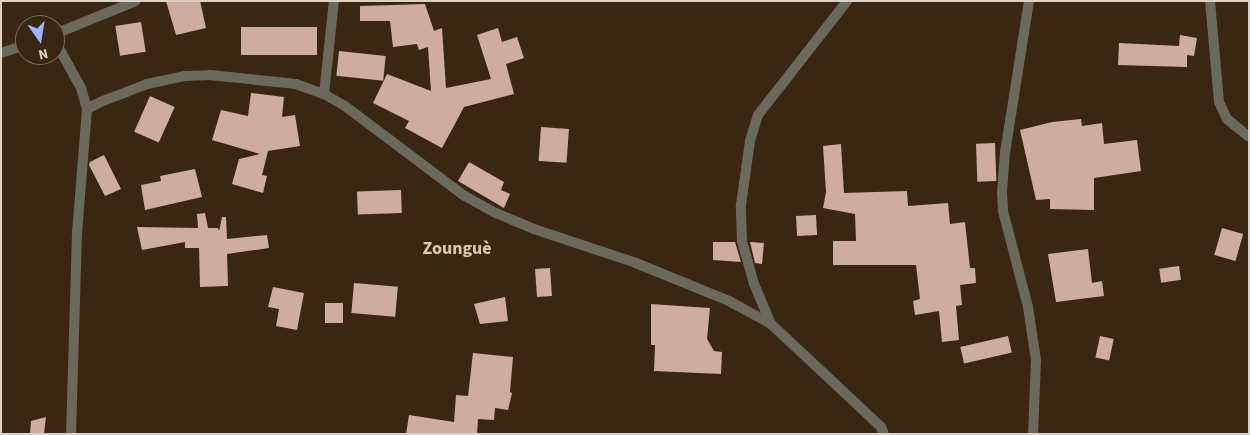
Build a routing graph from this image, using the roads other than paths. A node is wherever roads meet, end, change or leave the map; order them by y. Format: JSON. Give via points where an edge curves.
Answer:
{"nodes":[{"id":1,"x":136,"y":1,"type":"edge"},
{"id":2,"x":334,"y":1,"type":"edge"},
{"id":3,"x":847,"y":1,"type":"edge"},
{"id":4,"x":1028,"y":1,"type":"edge"},
{"id":5,"x":1210,"y":1,"type":"edge"},
{"id":6,"x":65,"y":30,"type":"edge"},
{"id":7,"x":15,"y":49,"type":"edge"},
{"id":8,"x":1,"y":54,"type":"edge"},
{"id":9,"x":65,"y":59,"type":"edge"},
{"id":10,"x":324,"y":94,"type":"junction"},
{"id":11,"x":88,"y":109,"type":"junction"},
{"id":12,"x":1249,"y":137,"type":"edge"},
{"id":13,"x":771,"y":324,"type":"junction"},
{"id":14,"x":71,"y":434,"type":"edge"},
{"id":15,"x":884,"y":434,"type":"edge"},
{"id":16,"x":1033,"y":434,"type":"edge"}],
"edges":[{"from":1,"to":6,"type":"street"},
{"from":2,"to":10,"type":"street"},
{"from":3,"to":13,"type":"street","via":[[758,115],[750,141],[741,205],[742,241],[754,284]]},
{"from":4,"to":16,"type":"street","via":[[1002,192],[1003,211],[1028,307],[1036,360]]},
{"from":5,"to":12,"type":"street","via":[[1218,102],[1227,118]]},
{"from":7,"to":8,"type":"street"},
{"from":9,"to":11,"type":"street"},
{"from":10,"to":11,"type":"street","via":[[296,84],[210,74],[147,84]]},
{"from":10,"to":13,"type":"street","via":[[345,106],[463,195],[496,213],[636,263],[729,301]]},
{"from":11,"to":14,"type":"street","via":[[77,233]]},
{"from":13,"to":15,"type":"street","via":[[881,427]]}]}
